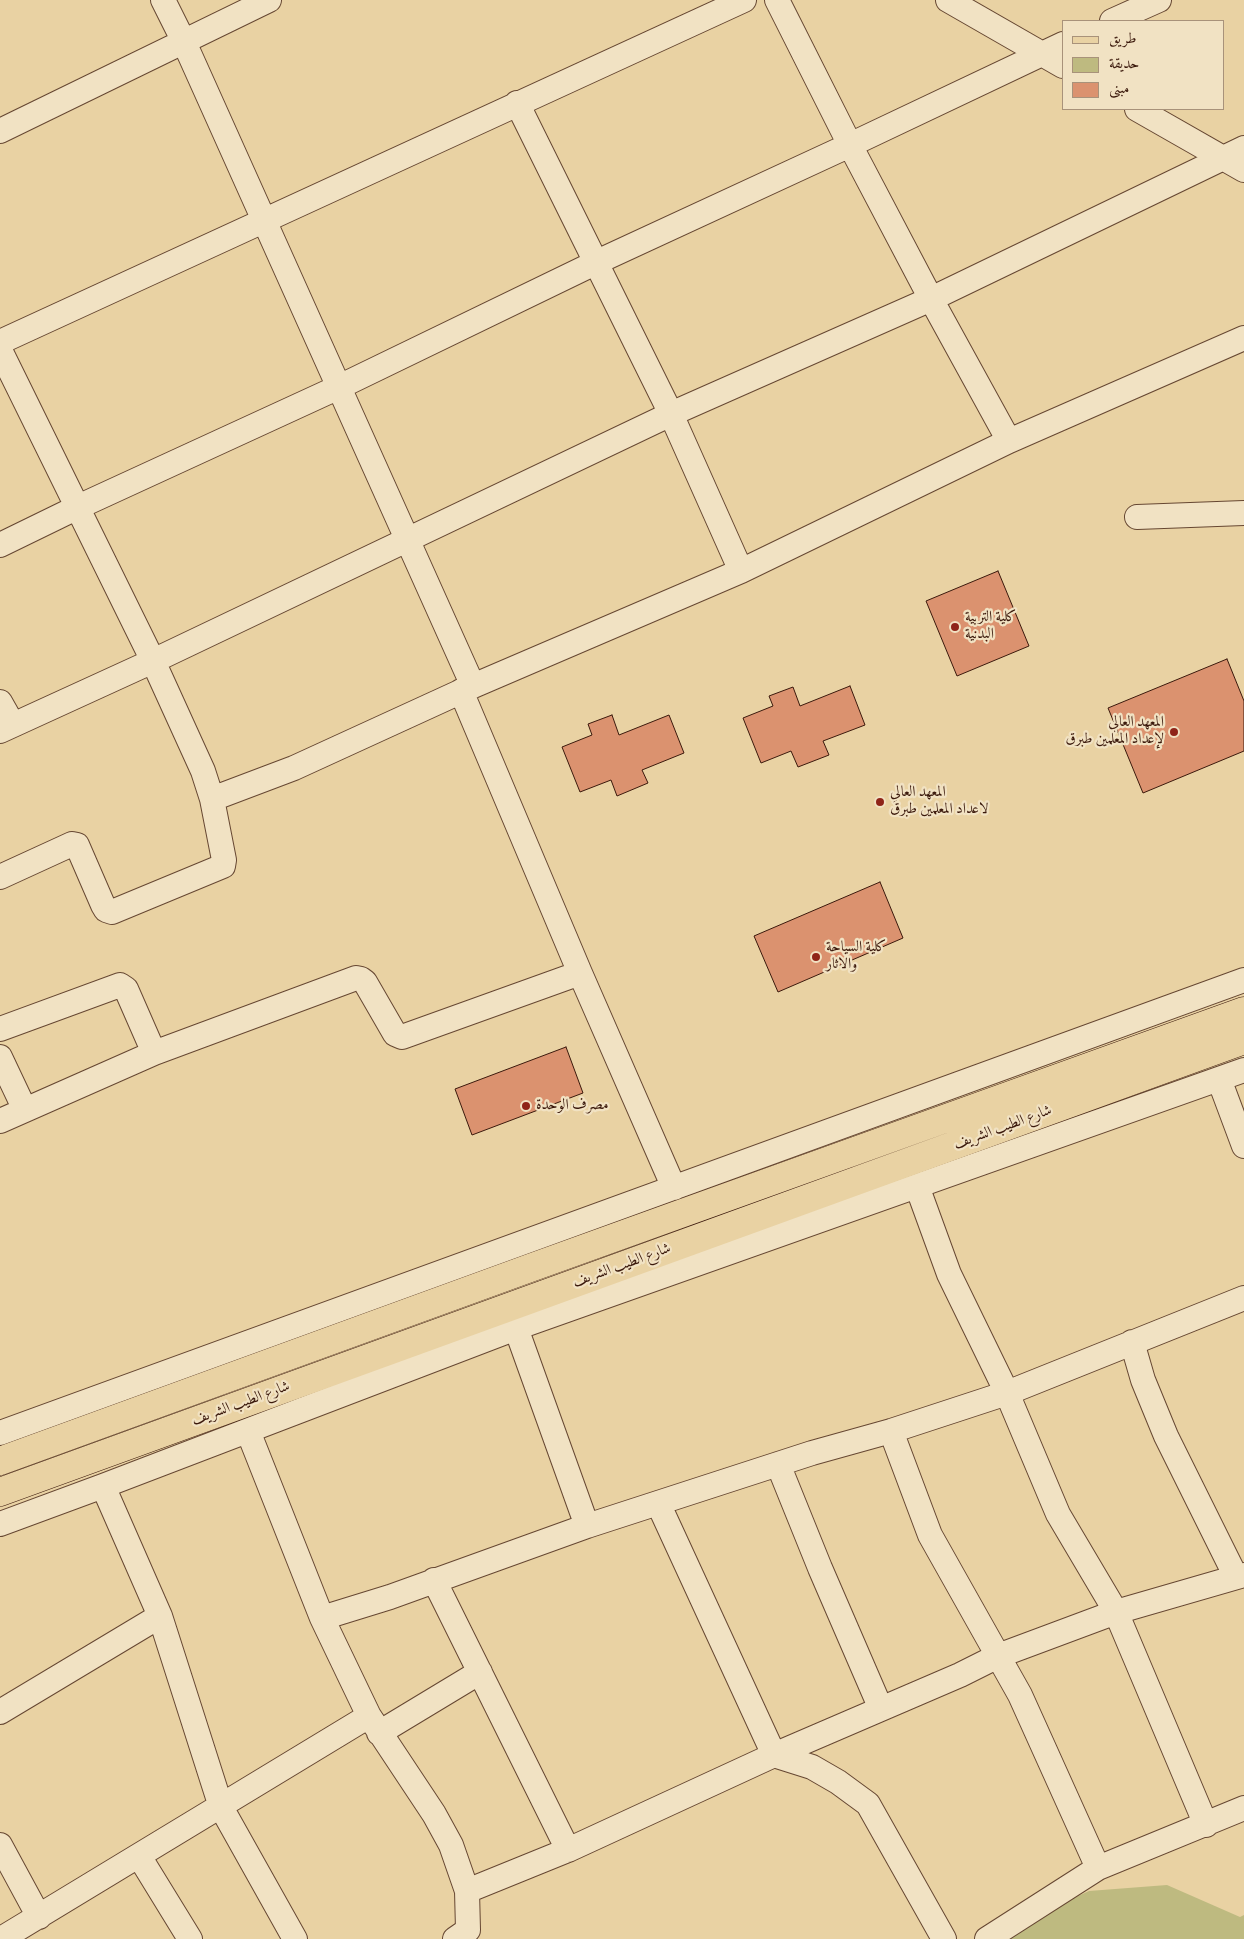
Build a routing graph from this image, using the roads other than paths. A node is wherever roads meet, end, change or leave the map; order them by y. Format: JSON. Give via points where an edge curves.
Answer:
{"nodes":[{"id":1,"x":163,"y":0,"type":"edge"},
{"id":2,"x":269,"y":0,"type":"edge"},
{"id":3,"x":744,"y":0,"type":"edge"},
{"id":4,"x":776,"y":0,"type":"edge"},
{"id":5,"x":948,"y":0,"type":"edge"},
{"id":6,"x":1159,"y":0,"type":"edge"},
{"id":7,"x":1114,"y":20,"type":"edge"},
{"id":8,"x":184,"y":42,"type":"junction"},
{"id":9,"x":1052,"y":48,"type":"edge"},
{"id":10,"x":1062,"y":64,"type":"edge"},
{"id":11,"x":517,"y":104,"type":"junction"},
{"id":12,"x":1139,"y":110,"type":"edge"},
{"id":13,"x":0,"y":131,"type":"edge"},
{"id":14,"x":850,"y":145,"type":"junction"},
{"id":15,"x":1237,"y":159,"type":"edge"},
{"id":16,"x":264,"y":220,"type":"junction"},
{"id":17,"x":596,"y":262,"type":"junction"},
{"id":18,"x":931,"y":299,"type":"junction"},
{"id":19,"x":1244,"y":338,"type":"edge"},
{"id":20,"x":0,"y":342,"type":"edge"},
{"id":21,"x":0,"y":350,"type":"edge"},
{"id":22,"x":339,"y":387,"type":"junction"},
{"id":23,"x":671,"y":414,"type":"junction"},
{"id":24,"x":1009,"y":441,"type":"junction"},
{"id":25,"x":78,"y":507,"type":"junction"},
{"id":26,"x":1244,"y":514,"type":"edge"},
{"id":27,"x":1138,"y":517,"type":"dead end"},
{"id":28,"x":406,"y":540,"type":"junction"},
{"id":29,"x":0,"y":545,"type":"edge"},
{"id":30,"x":741,"y":570,"type":"junction"},
{"id":31,"x":153,"y":661,"type":"junction"},
{"id":32,"x":467,"y":689,"type":"junction"},
{"id":33,"x":0,"y":702,"type":"edge"},
{"id":34,"x":6,"y":728,"type":"edge"},
{"id":35,"x":212,"y":799,"type":"junction"},
{"id":36,"x":0,"y":877,"type":"edge"},
{"id":37,"x":580,"y":973,"type":"junction"},
{"id":38,"x":1244,"y":980,"type":"edge"},
{"id":39,"x":1244,"y":1010,"type":"edge"},
{"id":40,"x":0,"y":1029,"type":"edge"},
{"id":41,"x":1244,"y":1040,"type":"edge"},
{"id":42,"x":154,"y":1052,"type":"junction"},
{"id":43,"x":0,"y":1057,"type":"edge"},
{"id":44,"x":1244,"y":1070,"type":"edge"},
{"id":45,"x":1219,"y":1079,"type":"junction"},
{"id":46,"x":25,"y":1110,"type":"junction"},
{"id":47,"x":0,"y":1121,"type":"edge"},
{"id":48,"x":1244,"y":1146,"type":"edge"},
{"id":49,"x":917,"y":1186,"type":"junction"},
{"id":50,"x":674,"y":1188,"type":"junction"},
{"id":51,"x":1244,"y":1298,"type":"edge"},
{"id":52,"x":516,"y":1328,"type":"junction"},
{"id":53,"x":1132,"y":1342,"type":"junction"},
{"id":54,"x":1007,"y":1393,"type":"junction"},
{"id":55,"x":248,"y":1431,"type":"junction"},
{"id":56,"x":891,"y":1431,"type":"junction"},
{"id":57,"x":0,"y":1433,"type":"edge"},
{"id":58,"x":0,"y":1461,"type":"edge"},
{"id":59,"x":778,"y":1464,"type":"junction"},
{"id":60,"x":103,"y":1486,"type":"junction"},
{"id":61,"x":0,"y":1492,"type":"edge"},
{"id":62,"x":658,"y":1503,"type":"junction"},
{"id":63,"x":0,"y":1524,"type":"edge"},
{"id":64,"x":587,"y":1526,"type":"junction"},
{"id":65,"x":1240,"y":1576,"type":"edge"},
{"id":66,"x":434,"y":1580,"type":"junction"},
{"id":67,"x":1116,"y":1612,"type":"junction"},
{"id":68,"x":160,"y":1616,"type":"junction"},
{"id":69,"x":322,"y":1618,"type":"junction"},
{"id":70,"x":998,"y":1656,"type":"junction"},
{"id":71,"x":480,"y":1672,"type":"junction"},
{"id":72,"x":881,"y":1709,"type":"junction"},
{"id":73,"x":0,"y":1712,"type":"edge"},
{"id":74,"x":374,"y":1724,"type":"junction"},
{"id":75,"x":774,"y":1755,"type":"junction"},
{"id":76,"x":221,"y":1807,"type":"junction"},
{"id":77,"x":1244,"y":1808,"type":"edge"},
{"id":78,"x":1206,"y":1825,"type":"junction"},
{"id":79,"x":0,"y":1845,"type":"edge"},
{"id":80,"x":568,"y":1850,"type":"junction"},
{"id":81,"x":139,"y":1856,"type":"junction"},
{"id":82,"x":1098,"y":1868,"type":"junction"},
{"id":83,"x":467,"y":1891,"type":"junction"},
{"id":84,"x":39,"y":1916,"type":"junction"},
{"id":85,"x":466,"y":1936,"type":"edge"},
{"id":86,"x":4,"y":1938,"type":"edge"},
{"id":87,"x":190,"y":1939,"type":"edge"},
{"id":88,"x":295,"y":1939,"type":"edge"},
{"id":89,"x":944,"y":1939,"type":"edge"},
{"id":90,"x":987,"y":1939,"type":"edge"}],
"edges":[{"from":1,"to":8,"type":"street"},
{"from":2,"to":8,"type":"street"},
{"from":3,"to":11,"type":"street"},
{"from":4,"to":14,"type":"street"},
{"from":5,"to":9,"type":"street"},
{"from":6,"to":7,"type":"street"},
{"from":8,"to":13,"type":"street"},
{"from":8,"to":16,"type":"street"},
{"from":9,"to":10,"type":"street"},
{"from":9,"to":14,"type":"street"},
{"from":11,"to":16,"type":"street"},
{"from":11,"to":17,"type":"street"},
{"from":12,"to":15,"type":"street"},
{"from":14,"to":17,"type":"street"},
{"from":14,"to":18,"type":"street"},
{"from":15,"to":18,"type":"street"},
{"from":16,"to":20,"type":"street"},
{"from":16,"to":22,"type":"street"},
{"from":17,"to":22,"type":"street"},
{"from":17,"to":23,"type":"street"},
{"from":18,"to":23,"type":"street"},
{"from":18,"to":24,"type":"street"},
{"from":19,"to":24,"type":"street"},
{"from":21,"to":25,"type":"street"},
{"from":22,"to":25,"type":"street"},
{"from":22,"to":28,"type":"street"},
{"from":23,"to":28,"type":"street"},
{"from":23,"to":30,"type":"street"},
{"from":24,"to":30,"type":"street"},
{"from":25,"to":29,"type":"street"},
{"from":25,"to":31,"type":"street"},
{"from":26,"to":27,"type":"street"},
{"from":28,"to":31,"type":"street"},
{"from":28,"to":32,"type":"street"},
{"from":30,"to":32,"type":"street"},
{"from":31,"to":34,"type":"street"},
{"from":31,"to":35,"type":"street","via":[[204,771]]},
{"from":32,"to":35,"type":"street","via":[[294,768]]},
{"from":32,"to":37,"type":"street"},
{"from":33,"to":34,"type":"street"},
{"from":35,"to":36,"type":"street","via":[[224,860],[222,866],[112,912],[102,904],[77,845],[72,844]]},
{"from":37,"to":42,"type":"street","via":[[402,1037],[395,1034],[365,982],[356,978]]},
{"from":37,"to":50,"type":"street"},
{"from":38,"to":50,"type":"street"},
{"from":39,"to":58,"type":"main road","name":"شارع الطيب الشريف"},
{"from":40,"to":42,"type":"street","via":[[120,986],[126,989]]},
{"from":41,"to":61,"type":"main road","name":"شارع الطيب الشريف"},
{"from":42,"to":46,"type":"street"},
{"from":43,"to":46,"type":"street"},
{"from":44,"to":45,"type":"street"},
{"from":45,"to":48,"type":"street"},
{"from":45,"to":49,"type":"street"},
{"from":46,"to":47,"type":"street"},
{"from":49,"to":52,"type":"street"},
{"from":49,"to":54,"type":"street","via":[[949,1274]]},
{"from":50,"to":57,"type":"street"},
{"from":51,"to":53,"type":"street"},
{"from":52,"to":55,"type":"street"},
{"from":52,"to":64,"type":"street"},
{"from":53,"to":54,"type":"street"},
{"from":53,"to":65,"type":"street","via":[[1143,1380],[1166,1436]]},
{"from":54,"to":56,"type":"street"},
{"from":54,"to":67,"type":"street","via":[[1058,1514]]},
{"from":55,"to":60,"type":"street"},
{"from":55,"to":69,"type":"street"},
{"from":56,"to":59,"type":"street"},
{"from":56,"to":70,"type":"street","via":[[930,1535]]},
{"from":59,"to":62,"type":"street"},
{"from":59,"to":72,"type":"street"},
{"from":60,"to":63,"type":"street"},
{"from":60,"to":68,"type":"street"},
{"from":62,"to":64,"type":"street"},
{"from":62,"to":75,"type":"street"},
{"from":64,"to":66,"type":"street"},
{"from":65,"to":67,"type":"street"},
{"from":66,"to":69,"type":"street"},
{"from":66,"to":71,"type":"street"},
{"from":67,"to":70,"type":"street"},
{"from":67,"to":78,"type":"street"},
{"from":68,"to":73,"type":"street"},
{"from":68,"to":76,"type":"street"},
{"from":69,"to":74,"type":"street"},
{"from":70,"to":72,"type":"street"},
{"from":70,"to":82,"type":"street","via":[[1020,1695]]},
{"from":71,"to":74,"type":"street"},
{"from":71,"to":80,"type":"street"},
{"from":72,"to":75,"type":"street"},
{"from":74,"to":76,"type":"street"},
{"from":74,"to":83,"type":"street","via":[[445,1834]]},
{"from":75,"to":80,"type":"street"},
{"from":75,"to":89,"type":"street","via":[[812,1768],[868,1804]]},
{"from":76,"to":81,"type":"street"},
{"from":76,"to":88,"type":"street"},
{"from":77,"to":78,"type":"street"},
{"from":78,"to":82,"type":"street"},
{"from":79,"to":84,"type":"street"},
{"from":80,"to":83,"type":"street"},
{"from":81,"to":84,"type":"street"},
{"from":81,"to":87,"type":"street"},
{"from":82,"to":90,"type":"street"},
{"from":83,"to":85,"type":"street"},
{"from":84,"to":86,"type":"street"}]}
